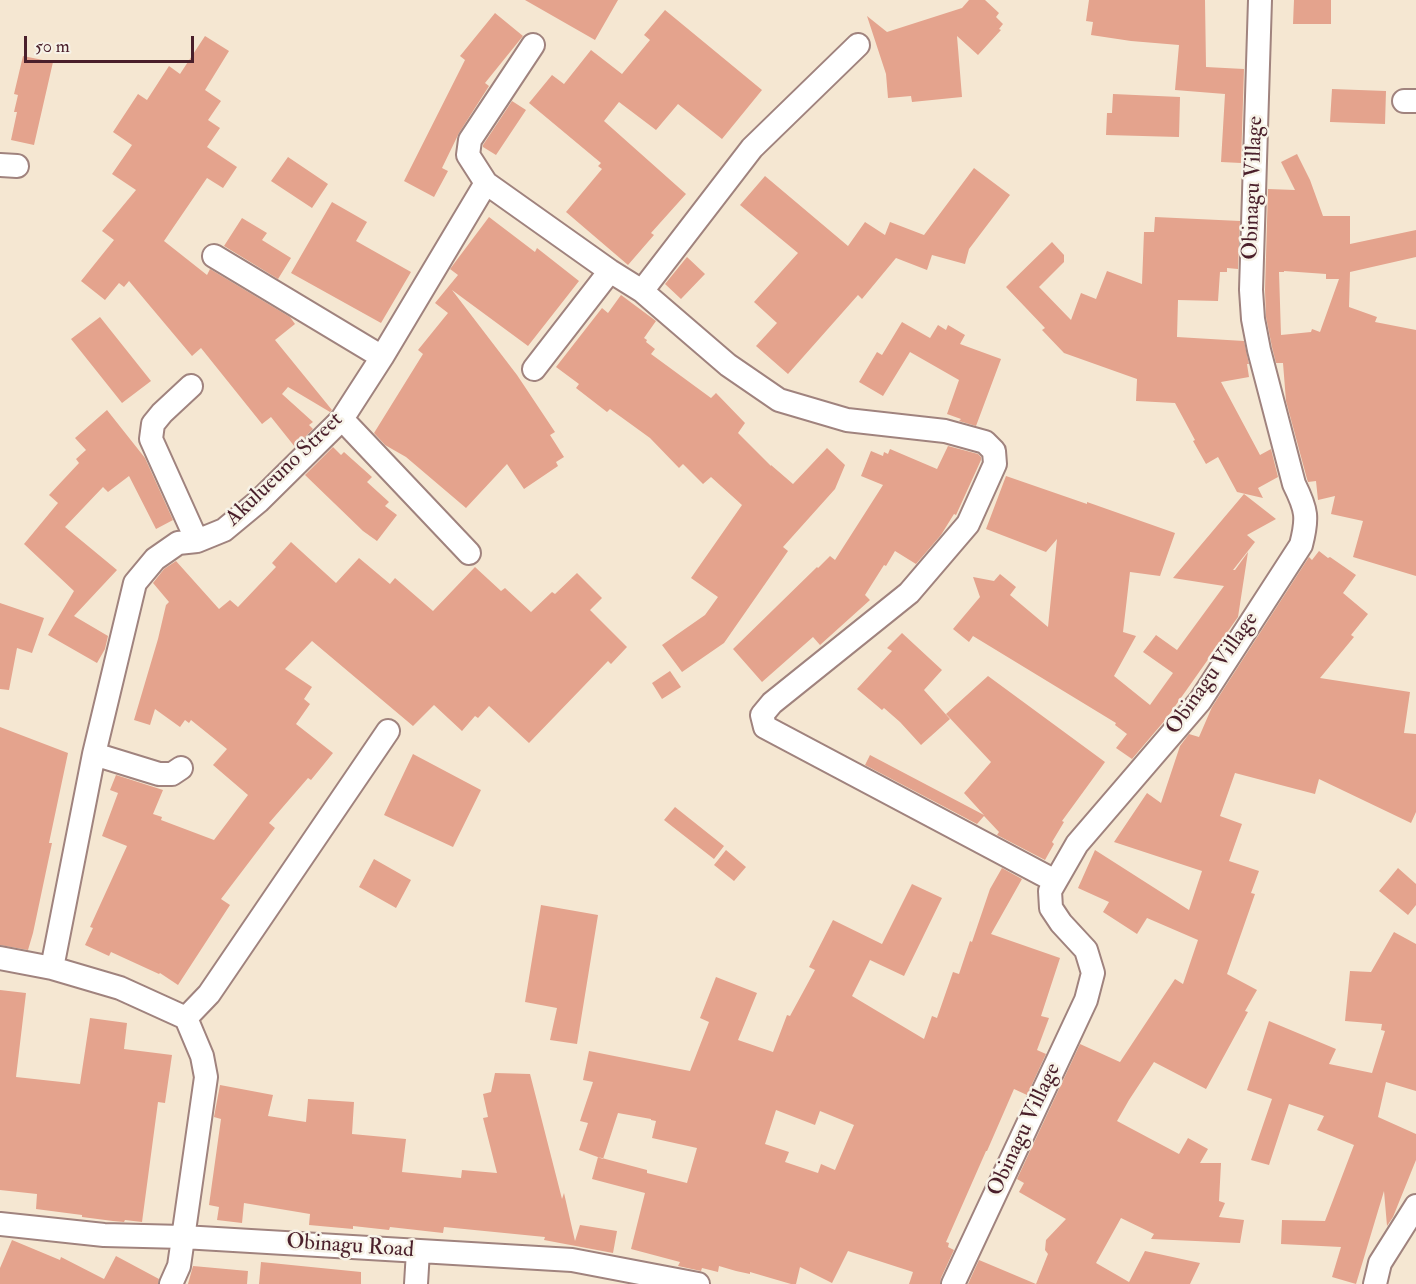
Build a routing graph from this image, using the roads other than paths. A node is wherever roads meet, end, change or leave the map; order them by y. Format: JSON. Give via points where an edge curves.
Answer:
{"nodes":[{"id":1,"x":1260,"y":0,"type":"edge"},
{"id":2,"x":533,"y":45,"type":"dead end"},
{"id":3,"x":858,"y":45,"type":"dead end"},
{"id":4,"x":486,"y":183,"type":"junction"},
{"id":5,"x":214,"y":255,"type":"dead end"},
{"id":6,"x":610,"y":271,"type":"junction"},
{"id":7,"x":642,"y":291,"type":"junction"},
{"id":8,"x":382,"y":357,"type":"junction"},
{"id":9,"x":534,"y":369,"type":"dead end"},
{"id":10,"x":192,"y":386,"type":"dead end"},
{"id":11,"x":342,"y":419,"type":"junction"},
{"id":12,"x":196,"y":541,"type":"junction"},
{"id":13,"x":469,"y":553,"type":"dead end"},
{"id":14,"x":388,"y":730,"type":"dead end"},
{"id":15,"x":94,"y":754,"type":"junction"},
{"id":16,"x":182,"y":768,"type":"dead end"},
{"id":17,"x":1055,"y":881,"type":"junction"},
{"id":18,"x":0,"y":958,"type":"edge"},
{"id":19,"x":52,"y":968,"type":"junction"},
{"id":20,"x":186,"y":1018,"type":"junction"},
{"id":21,"x":1416,"y":1206,"type":"edge"},
{"id":22,"x":0,"y":1224,"type":"edge"},
{"id":23,"x":183,"y":1237,"type":"junction"},
{"id":24,"x":417,"y":1251,"type":"junction"},
{"id":25,"x":171,"y":1284,"type":"edge"},
{"id":26,"x":416,"y":1284,"type":"edge"},
{"id":27,"x":698,"y":1284,"type":"edge"},
{"id":28,"x":953,"y":1284,"type":"edge"},
{"id":29,"x":1375,"y":1284,"type":"edge"}],
"edges":[{"from":1,"to":17,"type":"street","name":"Obinagu Village","via":[[1253,319],[1306,524],[1300,545],[1200,701],[1077,844]]},
{"from":2,"to":4,"type":"street","via":[[470,140],[468,155]]},
{"from":3,"to":7,"type":"street","via":[[752,148]]},
{"from":4,"to":6,"type":"street"},
{"from":4,"to":8,"type":"street","name":"Akulueuno Street"},
{"from":5,"to":8,"type":"street"},
{"from":6,"to":7,"type":"street"},
{"from":6,"to":9,"type":"street"},
{"from":7,"to":17,"type":"street","via":[[728,365],[779,400],[847,420],[945,431],[985,442],[994,451],[995,464],[968,524],[909,593],[762,715],[765,727]]},
{"from":8,"to":11,"type":"street","name":"Akulueuno Street"},
{"from":10,"to":12,"type":"street","via":[[153,424],[151,439]]},
{"from":11,"to":12,"type":"street","name":"Akulueuno Street","via":[[259,501],[224,530]]},
{"from":11,"to":13,"type":"street"},
{"from":12,"to":15,"type":"street","name":"Akulueuno Street","via":[[178,543],[155,559],[135,583]]},
{"from":14,"to":20,"type":"street","via":[[209,994]]},
{"from":15,"to":16,"type":"street","via":[[159,774],[172,774]]},
{"from":15,"to":19,"type":"street","name":"Akulueuno Street"},
{"from":17,"to":28,"type":"street","name":"Obinagu Village","via":[[1050,891],[1050,908],[1086,950],[1093,974],[1086,1000]]},
{"from":18,"to":19,"type":"street"},
{"from":19,"to":20,"type":"street","via":[[120,988]]},
{"from":20,"to":23,"type":"street","via":[[206,1077]]},
{"from":21,"to":29,"type":"street","via":[[1380,1263]]},
{"from":22,"to":23,"type":"street","name":"Obinagu Road","via":[[104,1235]]},
{"from":23,"to":24,"type":"street","name":"Obinagu Road"},
{"from":23,"to":25,"type":"street","via":[[179,1266]]},
{"from":24,"to":26,"type":"street"},
{"from":24,"to":27,"type":"street","name":"Obinagu Road","via":[[572,1260]]}]}
